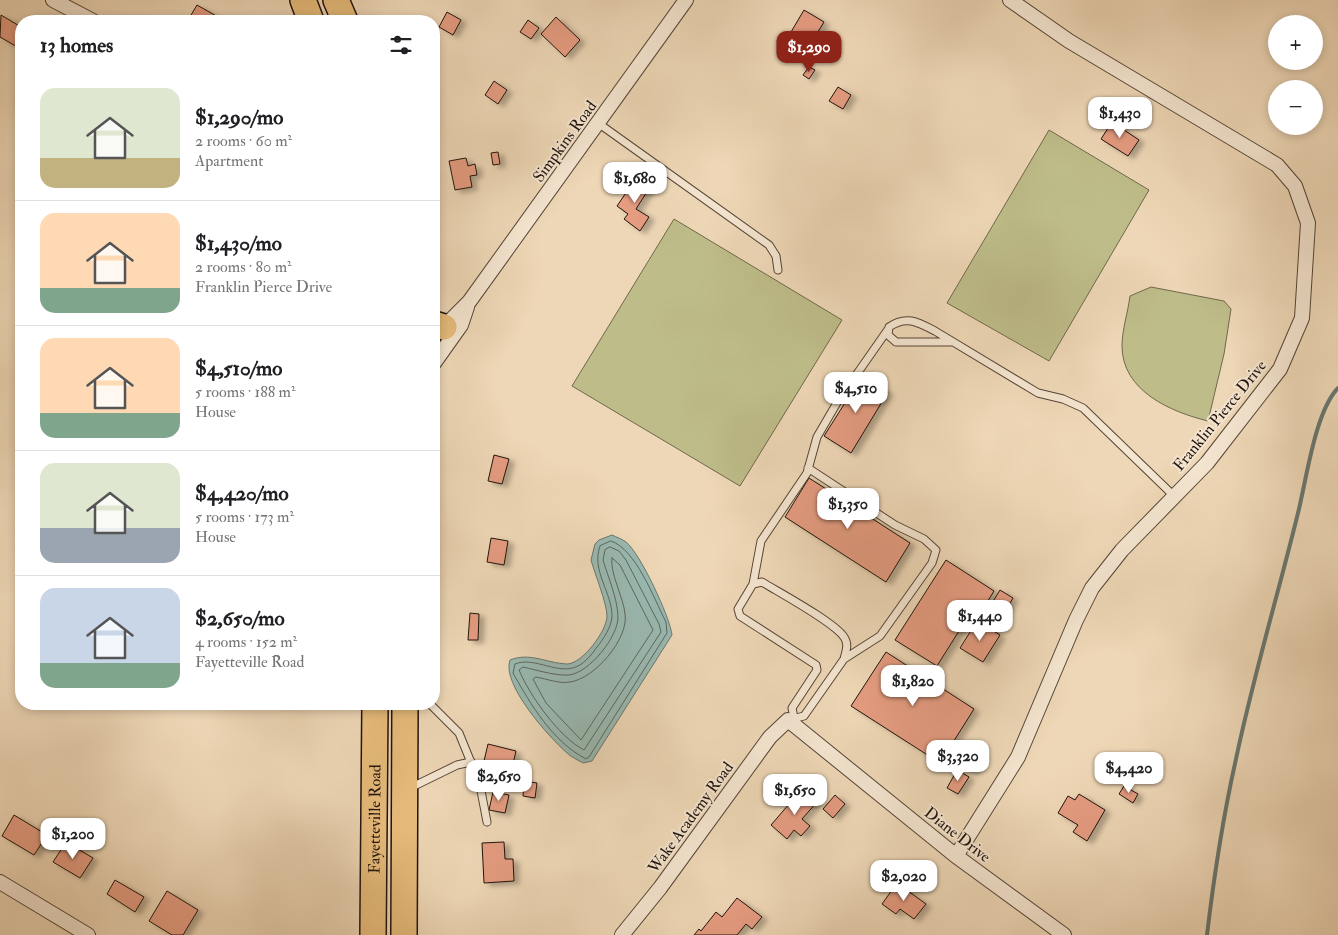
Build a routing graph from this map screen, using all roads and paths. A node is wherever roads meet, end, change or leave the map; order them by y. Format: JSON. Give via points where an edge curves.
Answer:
{"nodes":[{"id":1,"x":53,"y":0,"type":"edge"},
{"id":2,"x":302,"y":0,"type":"edge"},
{"id":3,"x":686,"y":0,"type":"edge"},
{"id":4,"x":1010,"y":0,"type":"edge"},
{"id":5,"x":82,"y":15,"type":"edge"},
{"id":6,"x":308,"y":15,"type":"edge"},
{"id":7,"x":598,"y":123,"type":"junction"},
{"id":8,"x":778,"y":270,"type":"dead end"},
{"id":9,"x":469,"y":302,"type":"junction"},
{"id":10,"x":440,"y":326,"type":"edge"},
{"id":11,"x":889,"y":328,"type":"junction"},
{"id":12,"x":953,"y":342,"type":"junction"},
{"id":13,"x":440,"y":355,"type":"edge"},
{"id":14,"x":808,"y":468,"type":"junction"},
{"id":15,"x":1174,"y":496,"type":"junction"},
{"id":16,"x":753,"y":584,"type":"junction"},
{"id":17,"x":844,"y":659,"type":"junction"},
{"id":18,"x":375,"y":710,"type":"edge"},
{"id":19,"x":405,"y":710,"type":"edge"},
{"id":20,"x":436,"y":710,"type":"edge"},
{"id":21,"x":791,"y":719,"type":"junction"},
{"id":22,"x":471,"y":762,"type":"junction"},
{"id":23,"x":404,"y":791,"type":"junction"},
{"id":24,"x":487,"y":822,"type":"dead end"},
{"id":25,"x":956,"y":856,"type":"junction"},
{"id":26,"x":0,"y":882,"type":"edge"},
{"id":27,"x":625,"y":934,"type":"edge"},
{"id":28,"x":88,"y":935,"type":"edge"},
{"id":29,"x":373,"y":935,"type":"edge"},
{"id":30,"x":404,"y":935,"type":"edge"},
{"id":31,"x":1064,"y":935,"type":"edge"}],
"edges":[{"from":1,"to":5,"type":"street"},
{"from":2,"to":6,"type":"highway"},
{"from":3,"to":7,"type":"street","name":"Simpkins Road"},
{"from":4,"to":15,"type":"street","name":"Franklin Pierce Drive","via":[[1069,42],[1277,165],[1295,186],[1308,223],[1302,318],[1280,368],[1207,463]]},
{"from":7,"to":8,"type":"lane","via":[[770,244]]},
{"from":7,"to":9,"type":"street","name":"Simpkins Road"},
{"from":9,"to":10,"type":"street","name":"Simpkins Road"},
{"from":9,"to":13,"type":"street","name":"Simpkins Road","via":[[461,325]]},
{"from":11,"to":12,"type":"lane","via":[[907,319]]},
{"from":11,"to":12,"type":"lane","via":[[888,335],[896,342]]},
{"from":11,"to":14,"type":"lane","via":[[858,369],[817,437]]},
{"from":12,"to":15,"type":"lane","via":[[1038,393],[1083,408]]},
{"from":14,"to":16,"type":"lane","via":[[761,541]]},
{"from":14,"to":17,"type":"lane","via":[[895,525],[924,539],[936,550],[932,563],[880,636]]},
{"from":15,"to":25,"type":"street","name":"Franklin Pierce Drive","via":[[1122,550],[1092,588],[1018,757]]},
{"from":16,"to":17,"type":"lane","via":[[762,582],[833,626],[844,637],[847,647]]},
{"from":16,"to":21,"type":"lane","via":[[738,609],[740,616],[816,665],[817,670],[792,708]]},
{"from":17,"to":21,"type":"lane","via":[[804,716]]},
{"from":18,"to":29,"type":"highway","name":"Fayetteville Road"},
{"from":19,"to":23,"type":"highway","name":"Fayetteville Road"},
{"from":20,"to":22,"type":"lane","via":[[459,733]]},
{"from":21,"to":25,"type":"street","name":"Diane Drive"},
{"from":21,"to":27,"type":"street","name":"Wake Academy Road","via":[[770,737]]},
{"from":22,"to":23,"type":"lane","via":[[457,765]]},
{"from":22,"to":24,"type":"lane","via":[[477,770]]},
{"from":23,"to":30,"type":"highway","name":"Fayetteville Road"},
{"from":25,"to":31,"type":"street","name":"Diane Drive"},
{"from":26,"to":28,"type":"street"}]}
